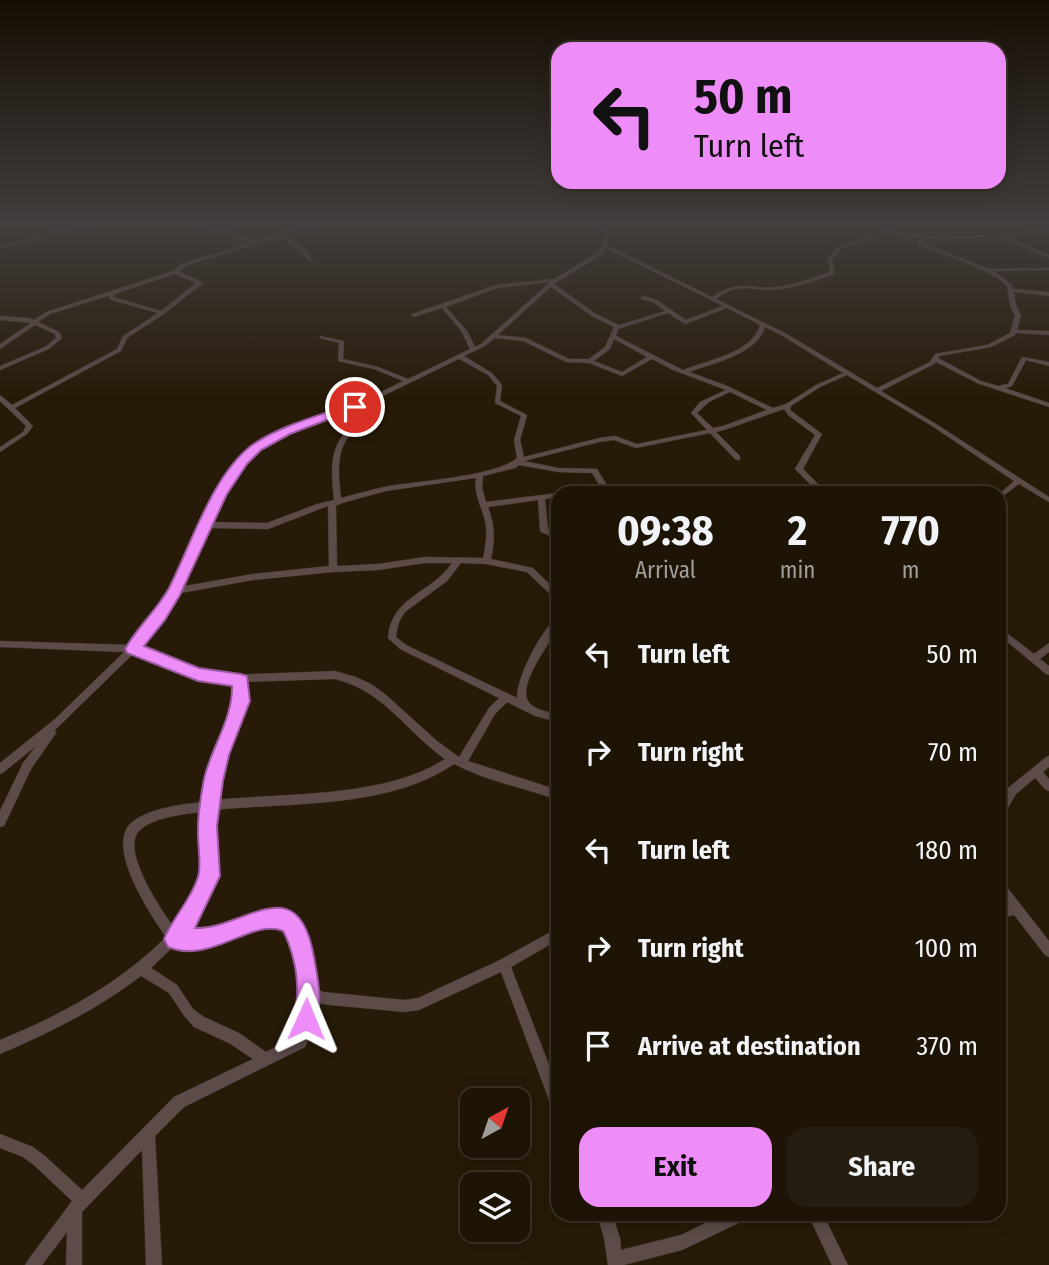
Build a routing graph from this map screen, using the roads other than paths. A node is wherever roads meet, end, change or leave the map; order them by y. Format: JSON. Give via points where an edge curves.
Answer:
{"nodes":[{"id":1,"x":152,"y":280,"type":"edge"},
{"id":2,"x":193,"y":280,"type":"edge"},
{"id":3,"x":557,"y":280,"type":"edge"},
{"id":4,"x":676,"y":280,"type":"edge"},
{"id":5,"x":809,"y":280,"type":"edge"},
{"id":6,"x":1005,"y":280,"type":"edge"},
{"id":7,"x":554,"y":282,"type":"junction"},
{"id":8,"x":1012,"y":290,"type":"junction"},
{"id":9,"x":113,"y":293,"type":"junction"},
{"id":10,"x":1049,"y":294,"type":"edge"},
{"id":11,"x":643,"y":298,"type":"dead end"},
{"id":12,"x":713,"y":298,"type":"junction"},
{"id":13,"x":443,"y":306,"type":"junction"},
{"id":14,"x":728,"y":306,"type":"junction"},
{"id":15,"x":668,"y":311,"type":"junction"},
{"id":16,"x":162,"y":313,"type":"junction"},
{"id":17,"x":414,"y":314,"type":"dead end"},
{"id":18,"x":0,"y":318,"type":"edge"},
{"id":19,"x":37,"y":323,"type":"junction"},
{"id":20,"x":763,"y":325,"type":"junction"},
{"id":21,"x":618,"y":327,"type":"junction"},
{"id":22,"x":1013,"y":331,"type":"junction"},
{"id":23,"x":1049,"y":333,"type":"edge"},
{"id":24,"x":495,"y":336,"type":"junction"},
{"id":25,"x":612,"y":336,"type":"junction"},
{"id":26,"x":322,"y":337,"type":"dead end"},
{"id":27,"x":0,"y":347,"type":"edge"},
{"id":28,"x":473,"y":350,"type":"junction"},
{"id":29,"x":459,"y":356,"type":"junction"},
{"id":30,"x":651,"y":357,"type":"junction"},
{"id":31,"x":935,"y":359,"type":"junction"},
{"id":32,"x":590,"y":361,"type":"junction"},
{"id":33,"x":1049,"y":364,"type":"edge"},
{"id":34,"x":0,"y":368,"type":"edge"},
{"id":35,"x":683,"y":372,"type":"junction"},
{"id":36,"x":847,"y":373,"type":"junction"},
{"id":37,"x":406,"y":380,"type":"junction"},
{"id":38,"x":999,"y":388,"type":"junction"},
{"id":39,"x":728,"y":391,"type":"junction"},
{"id":40,"x":876,"y":391,"type":"junction"},
{"id":41,"x":0,"y":397,"type":"edge"},
{"id":42,"x":376,"y":397,"type":"junction"},
{"id":43,"x":788,"y":405,"type":"junction"},
{"id":44,"x":1049,"y":405,"type":"edge"},
{"id":45,"x":13,"y":407,"type":"junction"},
{"id":46,"x":773,"y":411,"type":"junction"},
{"id":47,"x":713,"y":430,"type":"junction"},
{"id":48,"x":0,"y":450,"type":"edge"},
{"id":49,"x":738,"y":458,"type":"dead end"},
{"id":50,"x":520,"y":462,"type":"junction"},
{"id":51,"x":480,"y":475,"type":"junction"},
{"id":52,"x":1018,"y":481,"type":"junction"},
{"id":53,"x":603,"y":486,"type":"edge"},
{"id":54,"x":817,"y":486,"type":"edge"},
{"id":55,"x":1006,"y":491,"type":"edge"},
{"id":56,"x":551,"y":496,"type":"edge"},
{"id":57,"x":541,"y":497,"type":"junction"},
{"id":58,"x":1049,"y":500,"type":"edge"},
{"id":59,"x":335,"y":503,"type":"junction"},
{"id":60,"x":483,"y":505,"type":"junction"},
{"id":61,"x":206,"y":525,"type":"junction"},
{"id":62,"x":551,"y":534,"type":"edge"},
{"id":63,"x":458,"y":561,"type":"junction"},
{"id":64,"x":486,"y":561,"type":"junction"},
{"id":65,"x":333,"y":569,"type":"junction"},
{"id":66,"x":551,"y":587,"type":"edge"},
{"id":67,"x":175,"y":591,"type":"junction"},
{"id":68,"x":551,"y":632,"type":"edge"},
{"id":69,"x":1006,"y":635,"type":"edge"},
{"id":70,"x":0,"y":644,"type":"edge"},
{"id":71,"x":1049,"y":647,"type":"edge"},
{"id":72,"x":133,"y":649,"type":"junction"},
{"id":73,"x":1035,"y":658,"type":"junction"},
{"id":74,"x":1049,"y":671,"type":"edge"},
{"id":75,"x":241,"y":681,"type":"junction"},
{"id":76,"x":506,"y":697,"type":"junction"},
{"id":77,"x":529,"y":708,"type":"junction"},
{"id":78,"x":551,"y":716,"type":"edge"},
{"id":79,"x":58,"y":722,"type":"junction"},
{"id":80,"x":458,"y":761,"type":"junction"},
{"id":81,"x":1049,"y":761,"type":"edge"},
{"id":82,"x":0,"y":769,"type":"edge"},
{"id":83,"x":1036,"y":772,"type":"junction"},
{"id":84,"x":1049,"y":786,"type":"edge"},
{"id":85,"x":551,"y":793,"type":"edge"},
{"id":86,"x":1006,"y":801,"type":"edge"},
{"id":87,"x":210,"y":806,"type":"junction"},
{"id":88,"x":0,"y":822,"type":"edge"},
{"id":89,"x":1006,"y":896,"type":"edge"},
{"id":90,"x":1015,"y":909,"type":"junction"},
{"id":91,"x":1006,"y":911,"type":"edge"},
{"id":92,"x":551,"y":938,"type":"edge"},
{"id":93,"x":175,"y":939,"type":"junction"},
{"id":94,"x":1049,"y":951,"type":"edge"},
{"id":95,"x":504,"y":964,"type":"junction"},
{"id":96,"x":142,"y":970,"type":"junction"},
{"id":97,"x":309,"y":991,"type":"junction"},
{"id":98,"x":0,"y":1047,"type":"edge"},
{"id":99,"x":265,"y":1060,"type":"junction"},
{"id":100,"x":551,"y":1087,"type":"edge"},
{"id":101,"x":148,"y":1135,"type":"junction"},
{"id":102,"x":0,"y":1141,"type":"edge"},
{"id":103,"x":78,"y":1204,"type":"junction"},
{"id":104,"x":606,"y":1221,"type":"edge"},
{"id":105,"x":728,"y":1221,"type":"edge"},
{"id":106,"x":817,"y":1221,"type":"edge"},
{"id":107,"x":616,"y":1262,"type":"edge"},
{"id":108,"x":33,"y":1265,"type":"edge"},
{"id":109,"x":74,"y":1265,"type":"edge"},
{"id":110,"x":154,"y":1265,"type":"edge"},
{"id":111,"x":840,"y":1265,"type":"edge"}],
"edges":[{"from":1,"to":9,"type":"street"},
{"from":2,"to":16,"type":"street","via":[[199,284]]},
{"from":3,"to":7,"type":"street"},
{"from":4,"to":12,"type":"street"},
{"from":5,"to":12,"type":"street","via":[[782,288],[737,285]]},
{"from":6,"to":8,"type":"street"},
{"from":7,"to":13,"type":"street","via":[[496,287]]},
{"from":7,"to":21,"type":"street","via":[[594,315]]},
{"from":7,"to":24,"type":"street"},
{"from":8,"to":10,"type":"street"},
{"from":8,"to":22,"type":"street","via":[[1018,316]]},
{"from":9,"to":16,"type":"street","via":[[113,299]]},
{"from":9,"to":19,"type":"street","via":[[52,312]]},
{"from":11,"to":15,"type":"street"},
{"from":12,"to":14,"type":"street"},
{"from":13,"to":17,"type":"street"},
{"from":13,"to":28,"type":"street","via":[[465,332]]},
{"from":14,"to":15,"type":"street","via":[[687,322]]},
{"from":14,"to":20,"type":"street"},
{"from":15,"to":21,"type":"street"},
{"from":16,"to":45,"type":"street","via":[[125,337],[118,350]]},
{"from":18,"to":19,"type":"street"},
{"from":19,"to":27,"type":"street"},
{"from":19,"to":34,"type":"street","via":[[57,333],[56,341]]},
{"from":20,"to":35,"type":"street","via":[[753,343]]},
{"from":20,"to":36,"type":"street"},
{"from":21,"to":25,"type":"street"},
{"from":22,"to":23,"type":"street"},
{"from":22,"to":31,"type":"street","via":[[999,343],[939,354]]},
{"from":24,"to":28,"type":"street"},
{"from":24,"to":32,"type":"street","via":[[524,339],[570,362]]},
{"from":25,"to":30,"type":"street"},
{"from":25,"to":32,"type":"street","via":[[606,350]]},
{"from":26,"to":37,"type":"street","via":[[342,342],[340,360]]},
{"from":28,"to":29,"type":"street"},
{"from":29,"to":37,"type":"street"},
{"from":29,"to":50,"type":"street","via":[[495,378],[500,386],[497,402],[524,415],[517,440]]},
{"from":30,"to":32,"type":"street","via":[[623,374]]},
{"from":30,"to":35,"type":"street"},
{"from":31,"to":38,"type":"street","via":[[975,381]]},
{"from":31,"to":40,"type":"street"},
{"from":33,"to":38,"type":"street","via":[[1024,358],[1010,385]]},
{"from":35,"to":39,"type":"street"},
{"from":36,"to":40,"type":"street"},
{"from":36,"to":43,"type":"street"},
{"from":37,"to":42,"type":"street"},
{"from":38,"to":44,"type":"street"},
{"from":39,"to":46,"type":"street"},
{"from":39,"to":47,"type":"street","via":[[712,397],[694,413]]},
{"from":40,"to":52,"type":"street"},
{"from":41,"to":45,"type":"street"},
{"from":42,"to":59,"type":"street","via":[[374,411],[342,441]]},
{"from":42,"to":61,"type":"street","via":[[286,432],[252,451],[229,479]]},
{"from":43,"to":46,"type":"street"},
{"from":43,"to":54,"type":"street","via":[[790,414],[819,433],[799,469]]},
{"from":45,"to":48,"type":"street","via":[[29,429]]},
{"from":46,"to":47,"type":"street"},
{"from":47,"to":49,"type":"street"},
{"from":47,"to":50,"type":"street","via":[[636,446],[615,438],[599,440]]},
{"from":50,"to":51,"type":"street"},
{"from":50,"to":53,"type":"street","via":[[594,471]]},
{"from":51,"to":59,"type":"street","via":[[386,489]]},
{"from":51,"to":60,"type":"street"},
{"from":52,"to":55,"type":"street"},
{"from":52,"to":58,"type":"street"},
{"from":56,"to":57,"type":"street"},
{"from":57,"to":60,"type":"street"},
{"from":57,"to":62,"type":"street","via":[[544,530]]},
{"from":59,"to":61,"type":"street","via":[[268,526]]},
{"from":59,"to":65,"type":"street"},
{"from":60,"to":64,"type":"street","via":[[490,525]]},
{"from":61,"to":67,"type":"street"},
{"from":63,"to":64,"type":"street"},
{"from":63,"to":65,"type":"street"},
{"from":63,"to":76,"type":"street","via":[[442,581],[399,612],[392,638]]},
{"from":64,"to":66,"type":"street","via":[[530,570]]},
{"from":65,"to":67,"type":"street"},
{"from":67,"to":72,"type":"street"},
{"from":68,"to":77,"type":"street","via":[[524,682],[521,694]]},
{"from":69,"to":73,"type":"street"},
{"from":70,"to":72,"type":"street"},
{"from":71,"to":73,"type":"street"},
{"from":72,"to":75,"type":"street","via":[[198,674]]},
{"from":72,"to":79,"type":"street"},
{"from":73,"to":74,"type":"street"},
{"from":75,"to":80,"type":"street","via":[[335,675],[362,682]]},
{"from":75,"to":87,"type":"street","via":[[241,701],[220,755]]},
{"from":76,"to":77,"type":"street"},
{"from":76,"to":80,"type":"street"},
{"from":77,"to":78,"type":"street"},
{"from":79,"to":82,"type":"street"},
{"from":79,"to":88,"type":"street","via":[[27,766]]},
{"from":80,"to":85,"type":"street"},
{"from":80,"to":87,"type":"street","via":[[352,794]]},
{"from":81,"to":83,"type":"street"},
{"from":83,"to":84,"type":"street"},
{"from":83,"to":86,"type":"street"},
{"from":87,"to":93,"type":"street","via":[[209,876]]},
{"from":87,"to":93,"type":"street","via":[[152,817],[134,826],[131,833],[132,866]]},
{"from":89,"to":90,"type":"street"},
{"from":90,"to":91,"type":"street"},
{"from":90,"to":94,"type":"street"},
{"from":92,"to":95,"type":"street"},
{"from":93,"to":96,"type":"street"},
{"from":93,"to":97,"type":"street","via":[[208,940],[258,919],[284,920],[298,933]]},
{"from":95,"to":97,"type":"street","via":[[430,999],[404,1006],[321,998]]},
{"from":95,"to":100,"type":"street"},
{"from":96,"to":98,"type":"street","via":[[39,1032]]},
{"from":96,"to":99,"type":"street","via":[[173,989],[200,1022]]},
{"from":97,"to":99,"type":"street","via":[[305,1036]]},
{"from":99,"to":101,"type":"street","via":[[179,1102]]},
{"from":101,"to":103,"type":"street"},
{"from":101,"to":110,"type":"street"},
{"from":102,"to":103,"type":"street","via":[[40,1161]]},
{"from":103,"to":108,"type":"street"},
{"from":103,"to":109,"type":"street"},
{"from":104,"to":107,"type":"street"},
{"from":105,"to":107,"type":"street","via":[[682,1242]]},
{"from":106,"to":111,"type":"street"}]}
